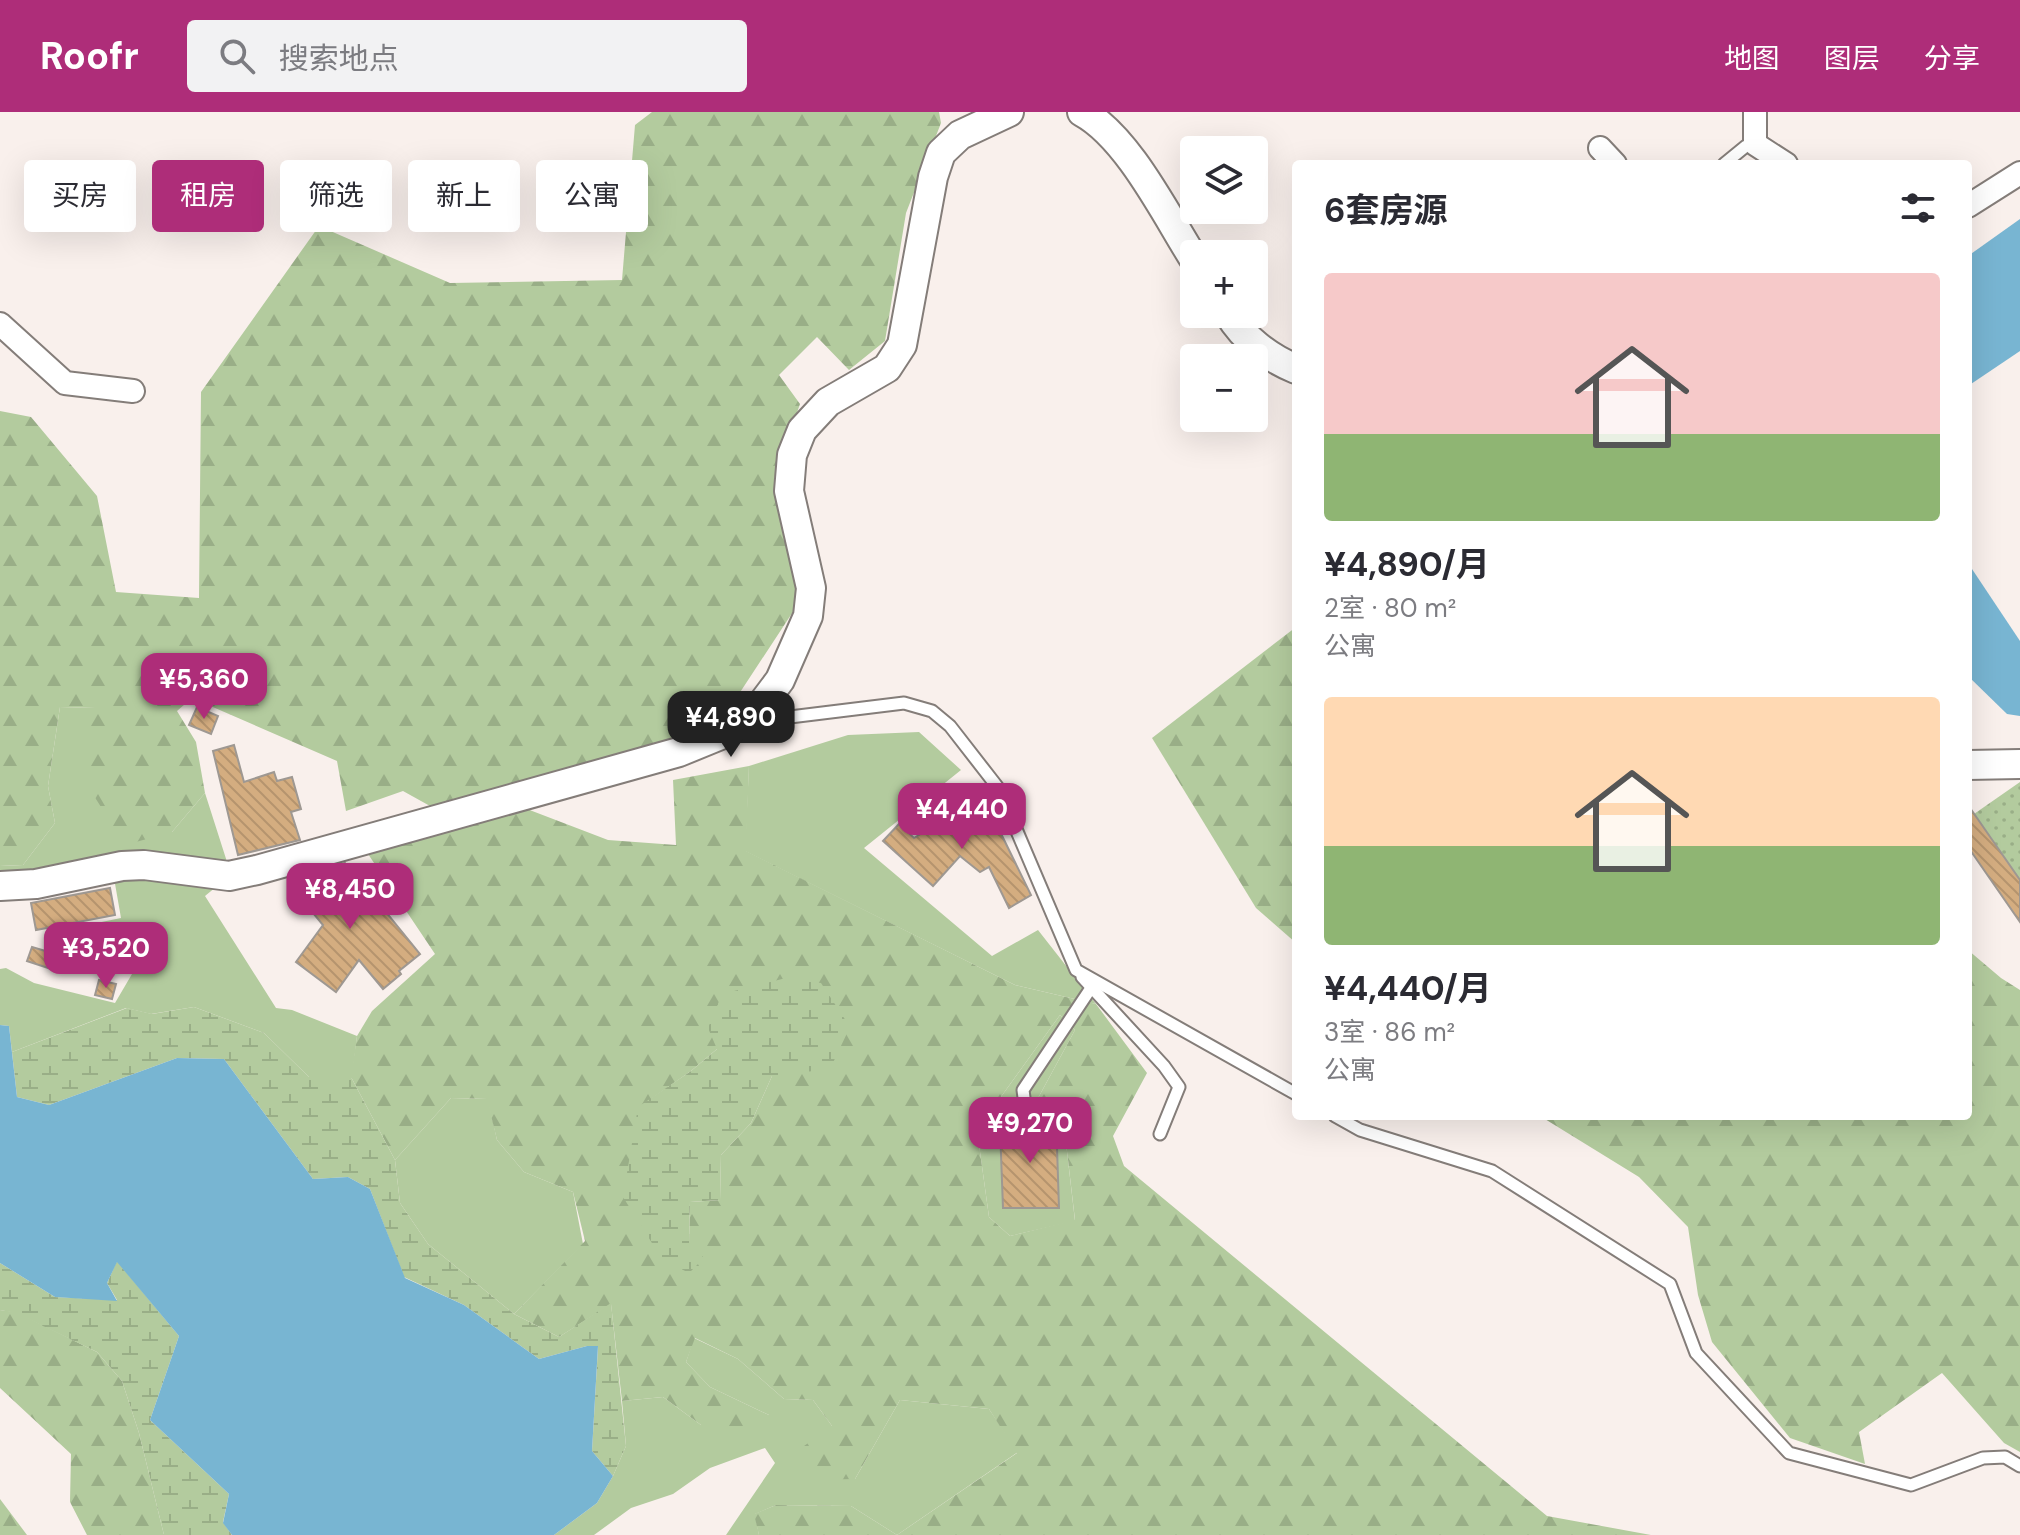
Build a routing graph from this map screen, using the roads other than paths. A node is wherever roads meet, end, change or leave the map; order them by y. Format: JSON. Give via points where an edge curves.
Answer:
{"nodes":[{"id":1,"x":1009,"y":112,"type":"edge"},
{"id":2,"x":1082,"y":112,"type":"edge"},
{"id":3,"x":1755,"y":112,"type":"edge"},
{"id":4,"x":971,"y":120,"type":"edge"},
{"id":5,"x":1755,"y":144,"type":"junction"},
{"id":6,"x":1729,"y":160,"type":"edge"},
{"id":7,"x":1780,"y":160,"type":"edge"},
{"id":8,"x":2020,"y":173,"type":"edge"},
{"id":9,"x":1972,"y":203,"type":"edge"},
{"id":10,"x":1182,"y":240,"type":"edge"},
{"id":11,"x":0,"y":324,"type":"edge"},
{"id":12,"x":1238,"y":328,"type":"edge"},
{"id":13,"x":1292,"y":367,"type":"edge"},
{"id":14,"x":133,"y":391,"type":"dead end"},
{"id":15,"x":759,"y":708,"type":"junction"},
{"id":16,"x":2020,"y":764,"type":"edge"},
{"id":17,"x":1972,"y":765,"type":"edge"},
{"id":18,"x":0,"y":886,"type":"edge"},
{"id":19,"x":1076,"y":970,"type":"junction"},
{"id":20,"x":1091,"y":988,"type":"junction"},
{"id":21,"x":1292,"y":1092,"type":"edge"},
{"id":22,"x":1026,"y":1113,"type":"dead end"},
{"id":23,"x":1342,"y":1120,"type":"edge"},
{"id":24,"x":1160,"y":1134,"type":"dead end"},
{"id":25,"x":2020,"y":1466,"type":"edge"}],
"edges":[{"from":1,"to":4,"type":"street"},
{"from":2,"to":10,"type":"street","via":[[1124,148]]},
{"from":3,"to":5,"type":"street"},
{"from":4,"to":15,"type":"street","via":[[941,153],[933,177],[902,345],[887,368],[828,402],[802,430],[792,455],[789,491],[811,588],[808,616],[780,680]]},
{"from":5,"to":6,"type":"lane"},
{"from":5,"to":7,"type":"street"},
{"from":8,"to":9,"type":"street"},
{"from":11,"to":14,"type":"street","via":[[65,383]]},
{"from":12,"to":13,"type":"street","via":[[1257,347]]},
{"from":15,"to":18,"type":"street","via":[[723,734],[679,752],[257,870],[229,876],[122,866]]},
{"from":15,"to":19,"type":"lane","via":[[790,717],[904,703],[932,711],[999,789]]},
{"from":16,"to":17,"type":"street"},
{"from":19,"to":20,"type":"lane"},
{"from":19,"to":21,"type":"lane"},
{"from":20,"to":22,"type":"lane","via":[[1023,1090]]},
{"from":20,"to":24,"type":"lane","via":[[1179,1087]]},
{"from":23,"to":25,"type":"lane","via":[[1492,1171],[1670,1284],[1696,1353],[1789,1453],[1911,1485],[1983,1458],[2005,1457]]}]}
